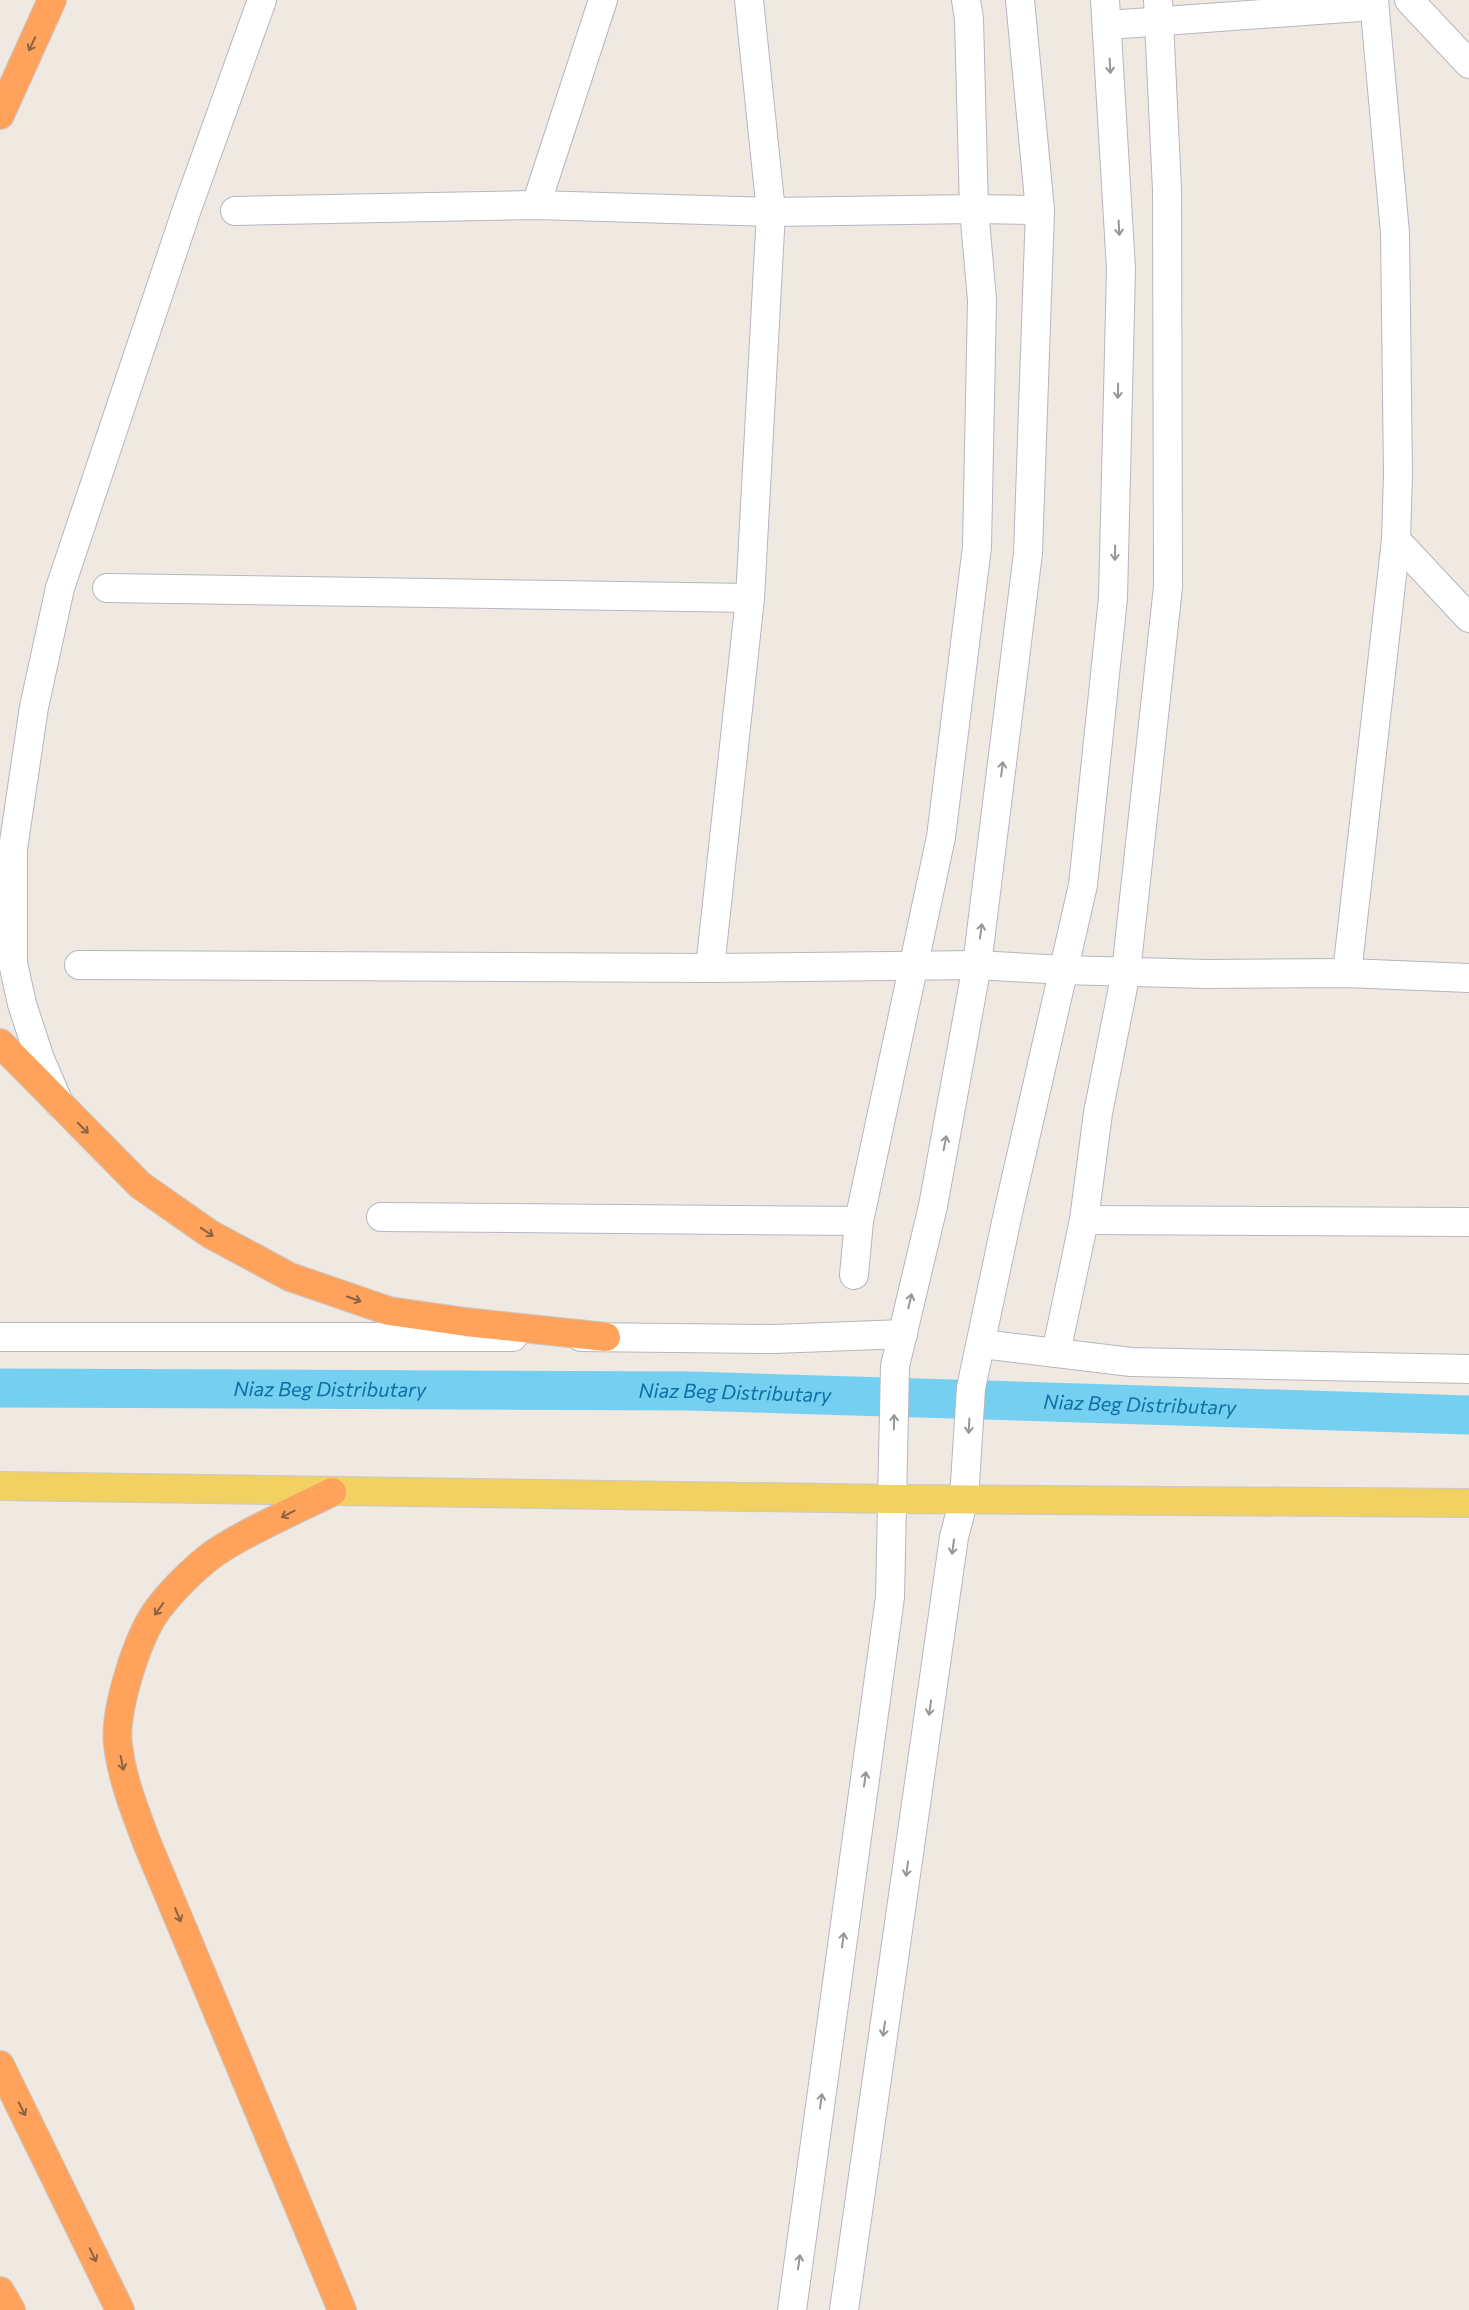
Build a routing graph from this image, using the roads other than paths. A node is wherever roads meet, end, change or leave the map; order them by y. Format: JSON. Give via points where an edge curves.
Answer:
{"nodes":[{"id":1,"x":52,"y":0,"type":"edge"},
{"id":2,"x":262,"y":0,"type":"edge"},
{"id":3,"x":603,"y":0,"type":"edge"},
{"id":4,"x":749,"y":0,"type":"edge"},
{"id":5,"x":966,"y":0,"type":"edge"},
{"id":6,"x":1020,"y":0,"type":"edge"},
{"id":7,"x":1409,"y":0,"type":"edge"},
{"id":8,"x":1374,"y":3,"type":"edge"},
{"id":9,"x":1159,"y":11,"type":"edge"},
{"id":10,"x":1106,"y":13,"type":"edge"},
{"id":11,"x":1469,"y":64,"type":"edge"},
{"id":12,"x":0,"y":115,"type":"edge"},
{"id":13,"x":536,"y":205,"type":"junction"},
{"id":14,"x":974,"y":209,"type":"junction"},
{"id":15,"x":235,"y":210,"type":"dead end"},
{"id":16,"x":1040,"y":210,"type":"junction"},
{"id":17,"x":771,"y":212,"type":"junction"},
{"id":18,"x":1396,"y":540,"type":"junction"},
{"id":19,"x":107,"y":588,"type":"dead end"},
{"id":20,"x":750,"y":598,"type":"junction"},
{"id":21,"x":1469,"y":618,"type":"edge"},
{"id":22,"x":79,"y":965,"type":"dead end"},
{"id":23,"x":912,"y":966,"type":"junction"},
{"id":24,"x":977,"y":966,"type":"junction"},
{"id":25,"x":710,"y":968,"type":"junction"},
{"id":26,"x":1064,"y":970,"type":"junction"},
{"id":27,"x":1126,"y":972,"type":"junction"},
{"id":28,"x":1347,"y":973,"type":"junction"},
{"id":29,"x":1469,"y":978,"type":"edge"},
{"id":30,"x":0,"y":1043,"type":"edge"},
{"id":31,"x":60,"y":1105,"type":"junction"},
{"id":32,"x":381,"y":1217,"type":"dead end"},
{"id":33,"x":1084,"y":1220,"type":"junction"},
{"id":34,"x":859,"y":1222,"type":"junction"},
{"id":35,"x":1469,"y":1222,"type":"edge"},
{"id":36,"x":854,"y":1275,"type":"dead end"},
{"id":37,"x":903,"y":1334,"type":"junction"},
{"id":38,"x":0,"y":1337,"type":"edge"},
{"id":39,"x":606,"y":1337,"type":"junction"},
{"id":40,"x":982,"y":1344,"type":"junction"},
{"id":41,"x":1056,"y":1353,"type":"junction"},
{"id":42,"x":1469,"y":1369,"type":"edge"},
{"id":43,"x":0,"y":1486,"type":"edge"},
{"id":44,"x":332,"y":1492,"type":"junction"},
{"id":45,"x":892,"y":1499,"type":"junction"},
{"id":46,"x":964,"y":1499,"type":"junction"},
{"id":47,"x":1469,"y":1503,"type":"edge"},
{"id":48,"x":0,"y":2065,"type":"edge"},
{"id":49,"x":0,"y":2291,"type":"edge"},
{"id":50,"x":11,"y":2310,"type":"edge"},
{"id":51,"x":120,"y":2310,"type":"edge"},
{"id":52,"x":342,"y":2310,"type":"edge"},
{"id":53,"x":792,"y":2310,"type":"edge"},
{"id":54,"x":844,"y":2310,"type":"edge"}],
"edges":[{"from":1,"to":12,"type":"highway","one_way":true},
{"from":2,"to":31,"type":"street","via":[[187,209],[60,588],[34,707],[13,849],[13,962],[22,1004],[40,1059]]},
{"from":3,"to":13,"type":"street"},
{"from":4,"to":17,"type":"street"},
{"from":5,"to":14,"type":"street"},
{"from":6,"to":16,"type":"street"},
{"from":7,"to":11,"type":"street"},
{"from":8,"to":9,"type":"street"},
{"from":8,"to":18,"type":"street","via":[[1395,233]]},
{"from":9,"to":10,"type":"street"},
{"from":9,"to":27,"type":"street","via":[[1168,190],[1168,587]]},
{"from":10,"to":26,"type":"street","one_way":true,"via":[[1121,269],[1113,598],[1084,885]]},
{"from":13,"to":15,"type":"street"},
{"from":13,"to":17,"type":"street"},
{"from":14,"to":16,"type":"street"},
{"from":14,"to":17,"type":"street"},
{"from":14,"to":23,"type":"street","via":[[982,300],[977,547],[941,837]]},
{"from":24,"to":16,"type":"street","one_way":true,"via":[[1028,553]]},
{"from":17,"to":20,"type":"street"},
{"from":18,"to":21,"type":"street"},
{"from":18,"to":28,"type":"street"},
{"from":19,"to":20,"type":"street"},
{"from":20,"to":25,"type":"street"},
{"from":22,"to":25,"type":"street"},
{"from":23,"to":24,"type":"street"},
{"from":23,"to":25,"type":"street"},
{"from":23,"to":34,"type":"street"},
{"from":24,"to":26,"type":"street"},
{"from":37,"to":24,"type":"street","one_way":true,"via":[[933,1206]]},
{"from":26,"to":27,"type":"street"},
{"from":26,"to":40,"type":"street","via":[[1008,1213]]},
{"from":27,"to":28,"type":"street"},
{"from":27,"to":33,"type":"street","via":[[1098,1113]]},
{"from":28,"to":29,"type":"street"},
{"from":30,"to":31,"type":"highway"},
{"from":31,"to":39,"type":"highway","one_way":true,"via":[[140,1185],[210,1234],[290,1277],[389,1311]]},
{"from":32,"to":34,"type":"street"},
{"from":33,"to":35,"type":"street"},
{"from":33,"to":41,"type":"street"},
{"from":34,"to":36,"type":"street"},
{"from":37,"to":39,"type":"street","via":[[774,1339]]},
{"from":45,"to":37,"type":"street","one_way":true,"via":[[895,1366]]},
{"from":38,"to":39,"type":"street"},
{"from":40,"to":41,"type":"street"},
{"from":40,"to":46,"type":"street","one_way":true,"via":[[971,1388]]},
{"from":41,"to":42,"type":"street","via":[[1131,1362]]},
{"from":43,"to":44,"type":"main road"},
{"from":44,"to":45,"type":"main road"},
{"from":44,"to":52,"type":"highway","one_way":true,"via":[[222,1547],[188,1576],[158,1609],[141,1641],[123,1690],[118,1744],[127,1788],[147,1843]]},
{"from":45,"to":46,"type":"main road"},
{"from":53,"to":45,"type":"street","one_way":true,"via":[[890,1597]]},
{"from":46,"to":47,"type":"main road"},
{"from":46,"to":54,"type":"street","one_way":true,"via":[[954,1537]]},
{"from":48,"to":51,"type":"highway","one_way":true},
{"from":49,"to":50,"type":"highway"}]}
